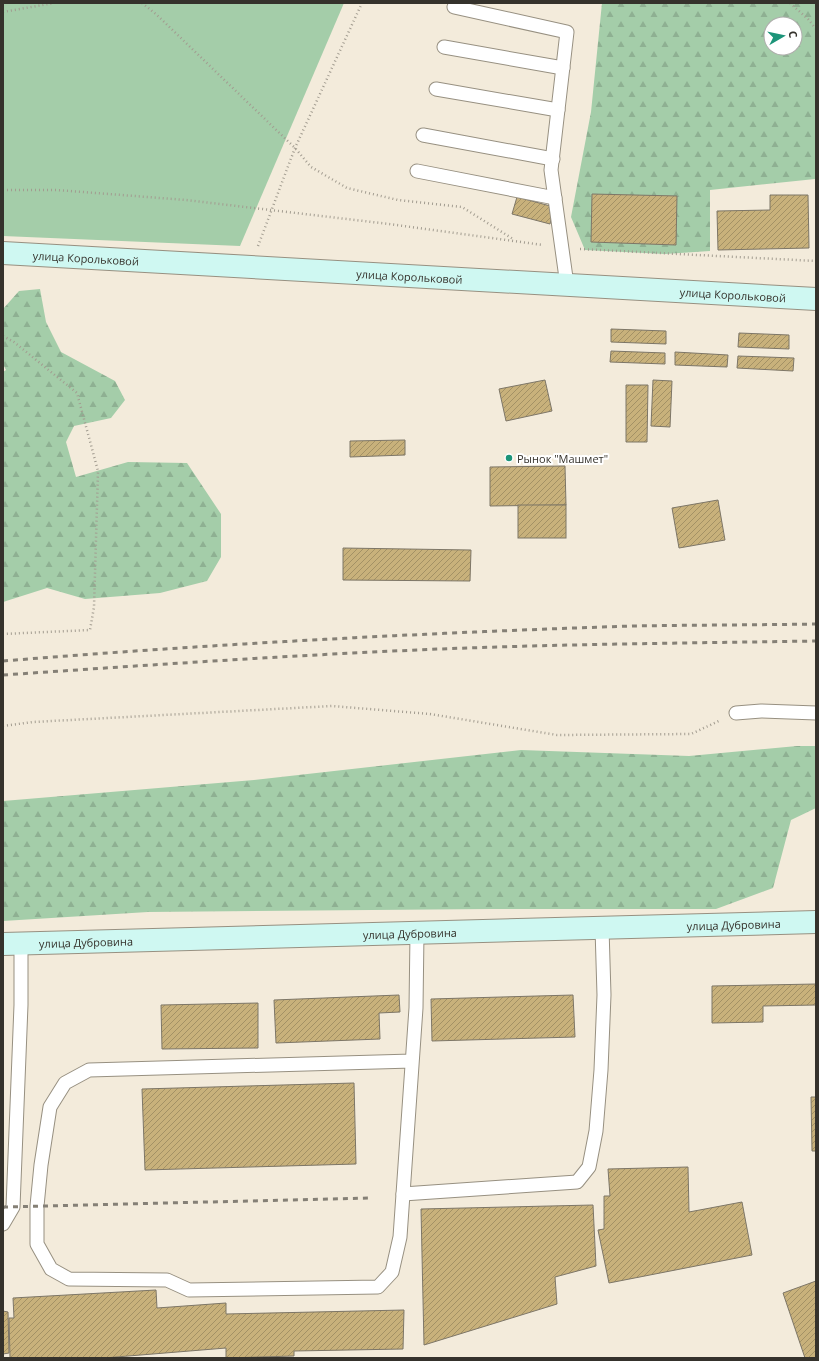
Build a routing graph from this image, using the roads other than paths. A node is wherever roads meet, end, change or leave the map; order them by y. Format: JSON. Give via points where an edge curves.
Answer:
{"nodes":[{"id":1,"x":454,"y":7,"type":"dead end"},
{"id":2,"x":444,"y":47,"type":"dead end"},
{"id":3,"x":563,"y":68,"type":"junction"},
{"id":4,"x":436,"y":90,"type":"dead end"},
{"id":5,"x":558,"y":110,"type":"junction"},
{"id":6,"x":423,"y":136,"type":"dead end"},
{"id":7,"x":553,"y":159,"type":"junction"},
{"id":8,"x":417,"y":171,"type":"dead end"},
{"id":9,"x":555,"y":198,"type":"junction"},
{"id":10,"x":3,"y":253,"type":"edge"},
{"id":11,"x":567,"y":285,"type":"junction"},
{"id":12,"x":816,"y":299,"type":"edge"},
{"id":13,"x":736,"y":713,"type":"road end"},
{"id":14,"x":816,"y":713,"type":"edge"},
{"id":15,"x":816,"y":922,"type":"edge"},
{"id":16,"x":602,"y":928,"type":"junction"},
{"id":17,"x":417,"y":933,"type":"junction"},
{"id":18,"x":12,"y":943,"type":"edge"},
{"id":19,"x":412,"y":1062,"type":"junction"},
{"id":20,"x":9,"y":1162,"type":"edge"},
{"id":21,"x":403,"y":1194,"type":"junction"},
{"id":22,"x":3,"y":1224,"type":"edge"}],
"edges":[{"from":1,"to":3,"type":"lane","via":[[567,32]]},
{"from":2,"to":3,"type":"lane"},
{"from":3,"to":5,"type":"lane"},
{"from":4,"to":5,"type":"lane"},
{"from":5,"to":7,"type":"lane"},
{"from":6,"to":7,"type":"lane"},
{"from":7,"to":9,"type":"lane","via":[[551,170]]},
{"from":8,"to":9,"type":"lane"},
{"from":9,"to":11,"type":"lane"},
{"from":10,"to":11,"type":"main road","name":"улица Корольковой"},
{"from":11,"to":12,"type":"main road","name":"улица Корольковой"},
{"from":13,"to":14,"type":"lane"},
{"from":15,"to":16,"type":"main road","name":"улица Дубровина"},
{"from":16,"to":17,"type":"main road","name":"улица Дубровина"},
{"from":16,"to":21,"type":"lane","via":[[604,996],[601,1070],[590,1167],[577,1182]]},
{"from":17,"to":18,"type":"main road","name":"улица Дубровина"},
{"from":17,"to":19,"type":"lane"},
{"from":18,"to":20,"type":"lane","via":[[21,1005]]},
{"from":19,"to":21,"type":"lane"},
{"from":19,"to":21,"type":"lane","via":[[89,1070],[65,1083],[50,1107],[37,1206],[38,1244],[50,1269],[69,1279],[167,1280],[189,1290],[378,1287],[392,1272],[400,1237]]},
{"from":20,"to":22,"type":"lane","via":[[13,1207]]}]}
